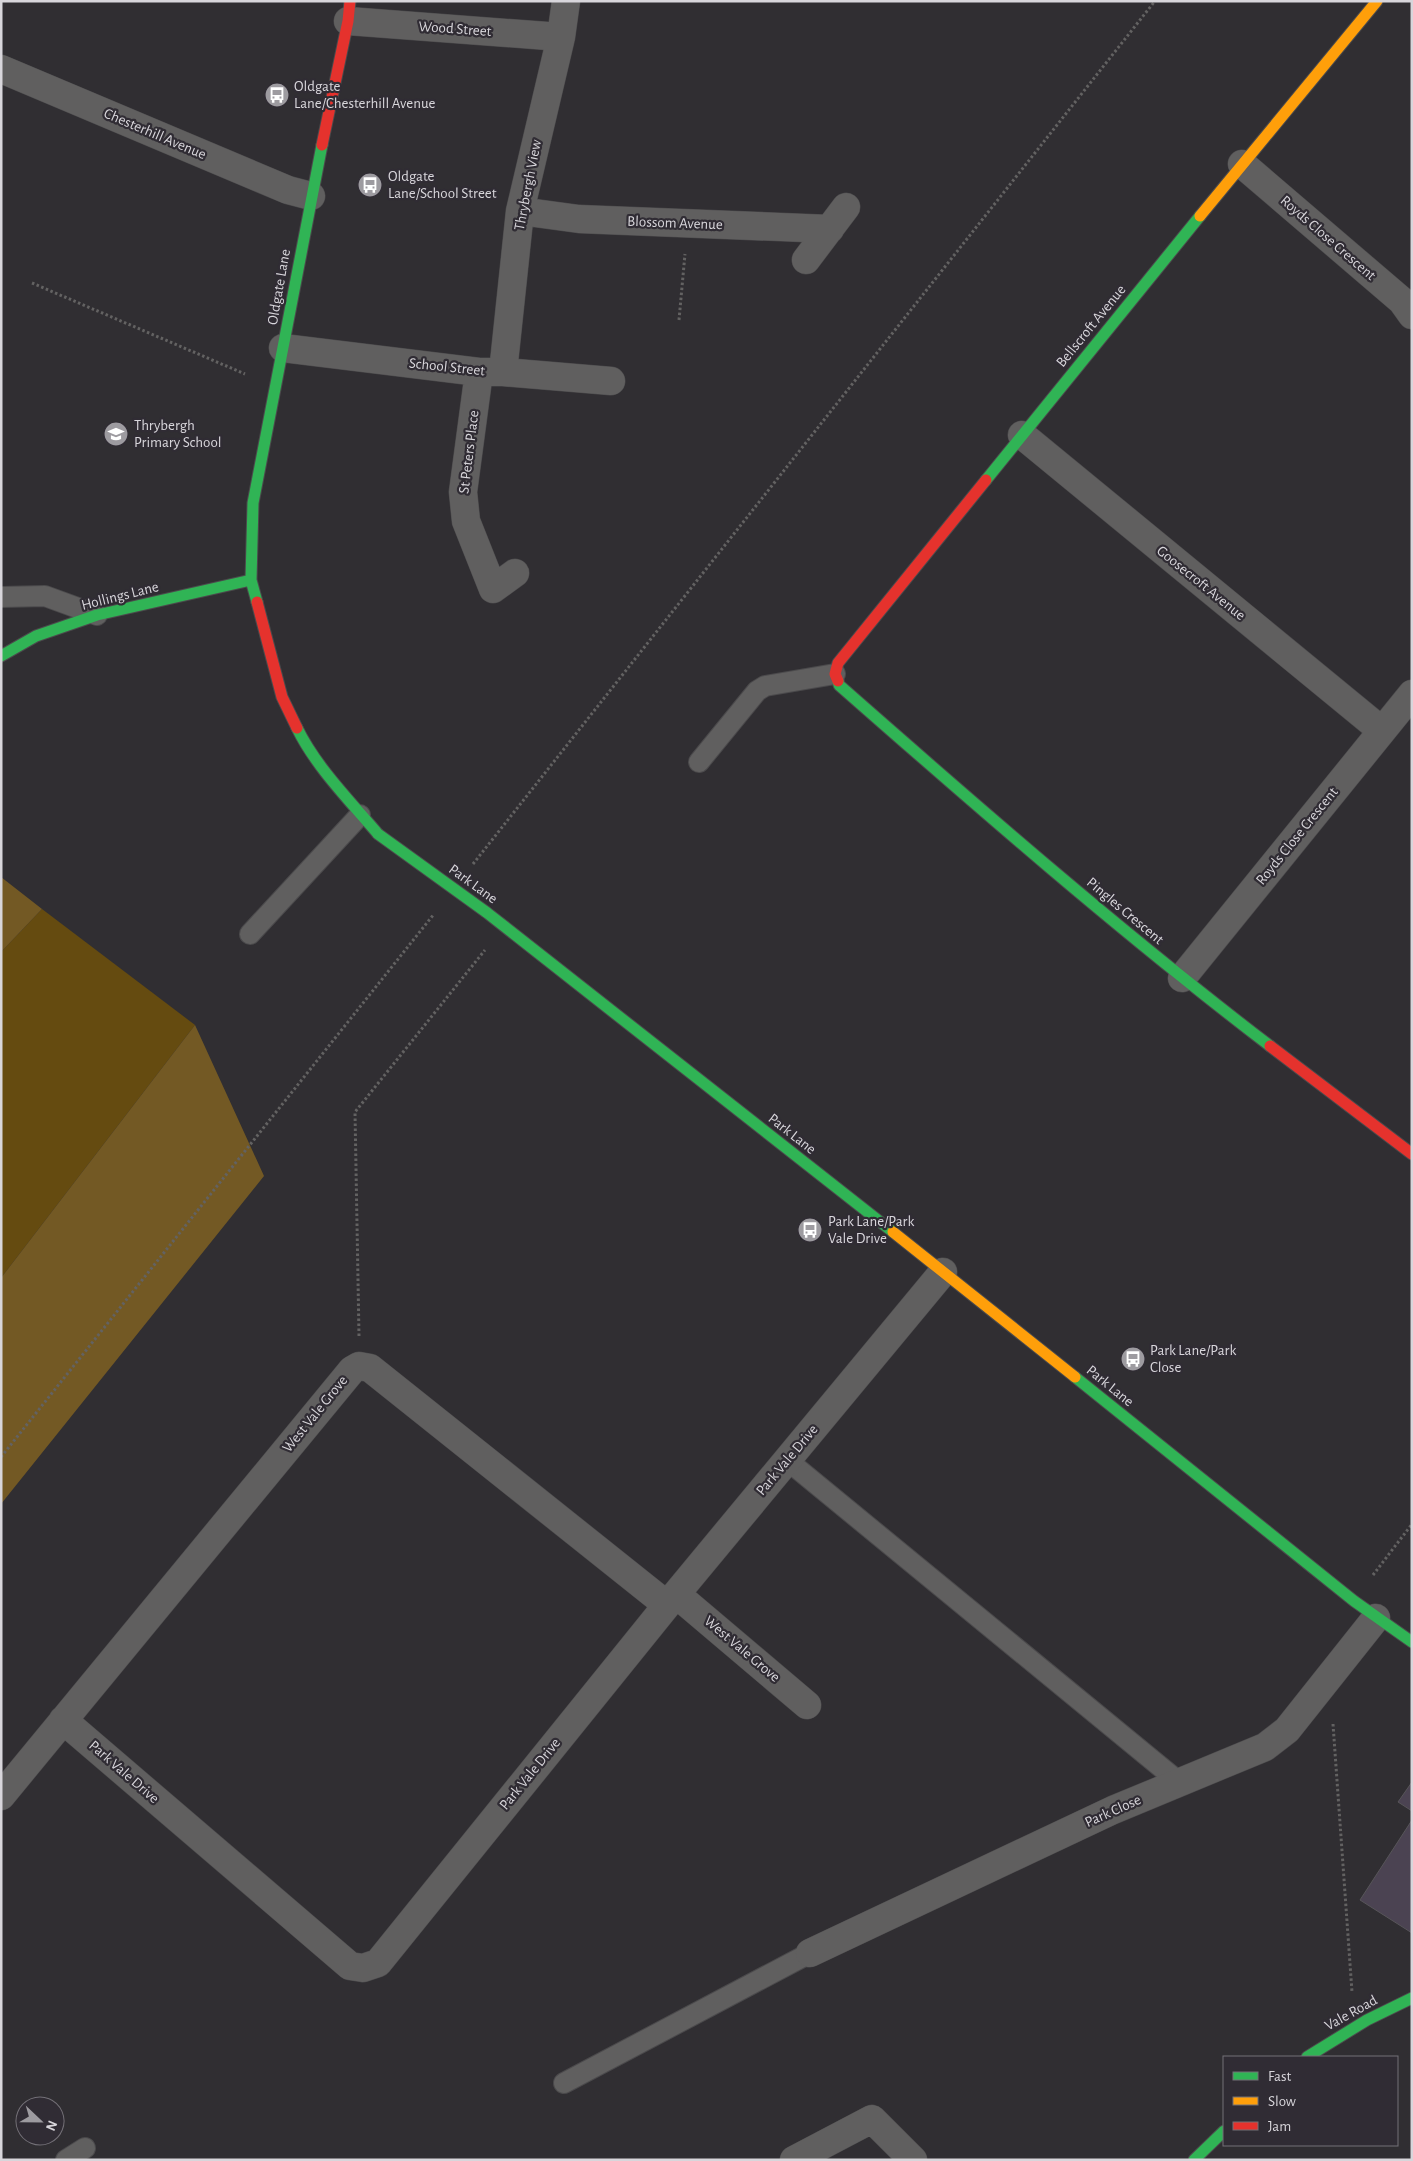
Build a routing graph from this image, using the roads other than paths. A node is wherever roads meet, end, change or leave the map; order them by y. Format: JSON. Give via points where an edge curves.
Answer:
{"nodes":[{"id":1,"x":566,"y":1,"type":"edge"},
{"id":2,"x":1377,"y":1,"type":"edge"},
{"id":3,"x":349,"y":11,"type":"edge"},
{"id":4,"x":561,"y":36,"type":"junction"},
{"id":5,"x":1,"y":69,"type":"edge"},
{"id":6,"x":1242,"y":164,"type":"junction"},
{"id":7,"x":311,"y":196,"type":"junction"},
{"id":8,"x":846,"y":207,"type":"dead end"},
{"id":9,"x":520,"y":211,"type":"junction"},
{"id":10,"x":830,"y":229,"type":"junction"},
{"id":11,"x":806,"y":260,"type":"dead end"},
{"id":12,"x":1412,"y":315,"type":"edge"},
{"id":13,"x":283,"y":348,"type":"junction"},
{"id":14,"x":491,"y":372,"type":"junction"},
{"id":15,"x":611,"y":381,"type":"dead end"},
{"id":16,"x":1022,"y":435,"type":"junction"},
{"id":17,"x":515,"y":573,"type":"dead end"},
{"id":18,"x":251,"y":580,"type":"junction"},
{"id":19,"x":1,"y":597,"type":"edge"},
{"id":20,"x":97,"y":616,"type":"junction"},
{"id":21,"x":1,"y":656,"type":"edge"},
{"id":22,"x":835,"y":674,"type":"junction"},
{"id":23,"x":1412,"y":694,"type":"edge"},
{"id":24,"x":1381,"y":730,"type":"junction"},
{"id":25,"x":699,"y":762,"type":"dead end"},
{"id":26,"x":360,"y":814,"type":"junction"},
{"id":27,"x":250,"y":934,"type":"dead end"},
{"id":28,"x":1182,"y":978,"type":"junction"},
{"id":29,"x":1412,"y":1154,"type":"edge"},
{"id":30,"x":943,"y":1272,"type":"junction"},
{"id":31,"x":787,"y":1460,"type":"junction"},
{"id":32,"x":671,"y":1599,"type":"junction"},
{"id":33,"x":1376,"y":1618,"type":"junction"},
{"id":34,"x":1412,"y":1642,"type":"edge"},
{"id":35,"x":807,"y":1705,"type":"dead end"},
{"id":36,"x":63,"y":1720,"type":"junction"},
{"id":37,"x":1179,"y":1782,"type":"junction"},
{"id":38,"x":1,"y":1796,"type":"edge"},
{"id":39,"x":810,"y":1953,"type":"joint"},
{"id":40,"x":1412,"y":1998,"type":"edge"},
{"id":41,"x":1309,"y":2056,"type":"edge"},
{"id":42,"x":564,"y":2083,"type":"dead end"},
{"id":43,"x":1223,"y":2132,"type":"edge"},
{"id":44,"x":85,"y":2148,"type":"dead end"},
{"id":45,"x":66,"y":2160,"type":"edge"},
{"id":46,"x":794,"y":2160,"type":"edge"},
{"id":47,"x":913,"y":2160,"type":"edge"},
{"id":48,"x":1194,"y":2160,"type":"edge"}],
"edges":[{"from":1,"to":4,"type":"street","name":"Thrybergh View"},
{"from":2,"to":6,"type":"street","name":"Bellscroft Avenue"},
{"from":3,"to":4,"type":"street","name":"Wood Street"},
{"from":3,"to":7,"type":"street","name":"Oldgate Lane"},
{"from":4,"to":9,"type":"street","name":"Thrybergh View"},
{"from":5,"to":7,"type":"street","name":"Chesterhill Avenue","via":[[288,190]]},
{"from":6,"to":12,"type":"street","name":"Royds Close Crescent","via":[[1402,301]]},
{"from":6,"to":16,"type":"street","name":"Bellscroft Avenue"},
{"from":7,"to":13,"type":"street","name":"Oldgate Lane"},
{"from":8,"to":10,"type":"street"},
{"from":9,"to":10,"type":"street","name":"Blossom Avenue","via":[[579,219]]},
{"from":9,"to":14,"type":"street","name":"Thrybergh View"},
{"from":10,"to":11,"type":"street"},
{"from":13,"to":14,"type":"street","name":"School Street"},
{"from":13,"to":18,"type":"street","name":"Oldgate Lane","via":[[253,503]]},
{"from":14,"to":15,"type":"street","name":"School Street"},
{"from":14,"to":17,"type":"street","name":"St Peters Place","via":[[463,492],[466,521],[493,590]]},
{"from":16,"to":22,"type":"street","name":"Bellscroft Avenue","via":[[838,663]]},
{"from":16,"to":24,"type":"street","name":"Goosecroft Avenue"},
{"from":18,"to":20,"type":"street","name":"Hollings Lane"},
{"from":18,"to":26,"type":"street","name":"Park Lane","via":[[282,697],[304,742]]},
{"from":19,"to":20,"type":"lane","via":[[45,596]]},
{"from":20,"to":21,"type":"street","name":"Hollings Lane","via":[[36,636]]},
{"from":22,"to":25,"type":"lane","via":[[765,686],[757,691]]},
{"from":22,"to":28,"type":"street","name":"Pingles Crescent","via":[[839,685],[984,813]]},
{"from":23,"to":24,"type":"street","name":"Royds Close Crescent"},
{"from":24,"to":28,"type":"street","name":"Royds Close Crescent"},
{"from":26,"to":27,"type":"lane"},
{"from":26,"to":30,"type":"street","name":"Park Lane","bridge":true,"via":[[378,834],[486,912]]},
{"from":28,"to":29,"type":"street","name":"Pingles Crescent"},
{"from":30,"to":31,"type":"street","name":"Park Vale Drive"},
{"from":30,"to":33,"type":"street","name":"Park Lane"},
{"from":31,"to":32,"type":"street","name":"Park Vale Drive"},
{"from":31,"to":37,"type":"lane"},
{"from":32,"to":35,"type":"street","name":"West Vale Grove"},
{"from":32,"to":36,"type":"street","name":"West Vale Grove","via":[[370,1368],[359,1366],[352,1370]]},
{"from":32,"to":36,"type":"street","name":"Park Vale Drive","via":[[378,1963],[363,1968],[350,1966]]},
{"from":33,"to":34,"type":"street","name":"Park Lane"},
{"from":33,"to":37,"type":"street","name":"Park Close","via":[[1287,1730],[1265,1747]]},
{"from":36,"to":38,"type":"street","name":"West Vale Grove"},
{"from":37,"to":39,"type":"street","name":"Park Close","via":[[1104,1814]]},
{"from":39,"to":42,"type":"lane"},
{"from":40,"to":41,"type":"street","name":"Vale Road","via":[[1355,2027]]},
{"from":43,"to":48,"type":"street"},
{"from":44,"to":45,"type":"lane"},
{"from":46,"to":47,"type":"street","via":[[872,2119]]}]}
